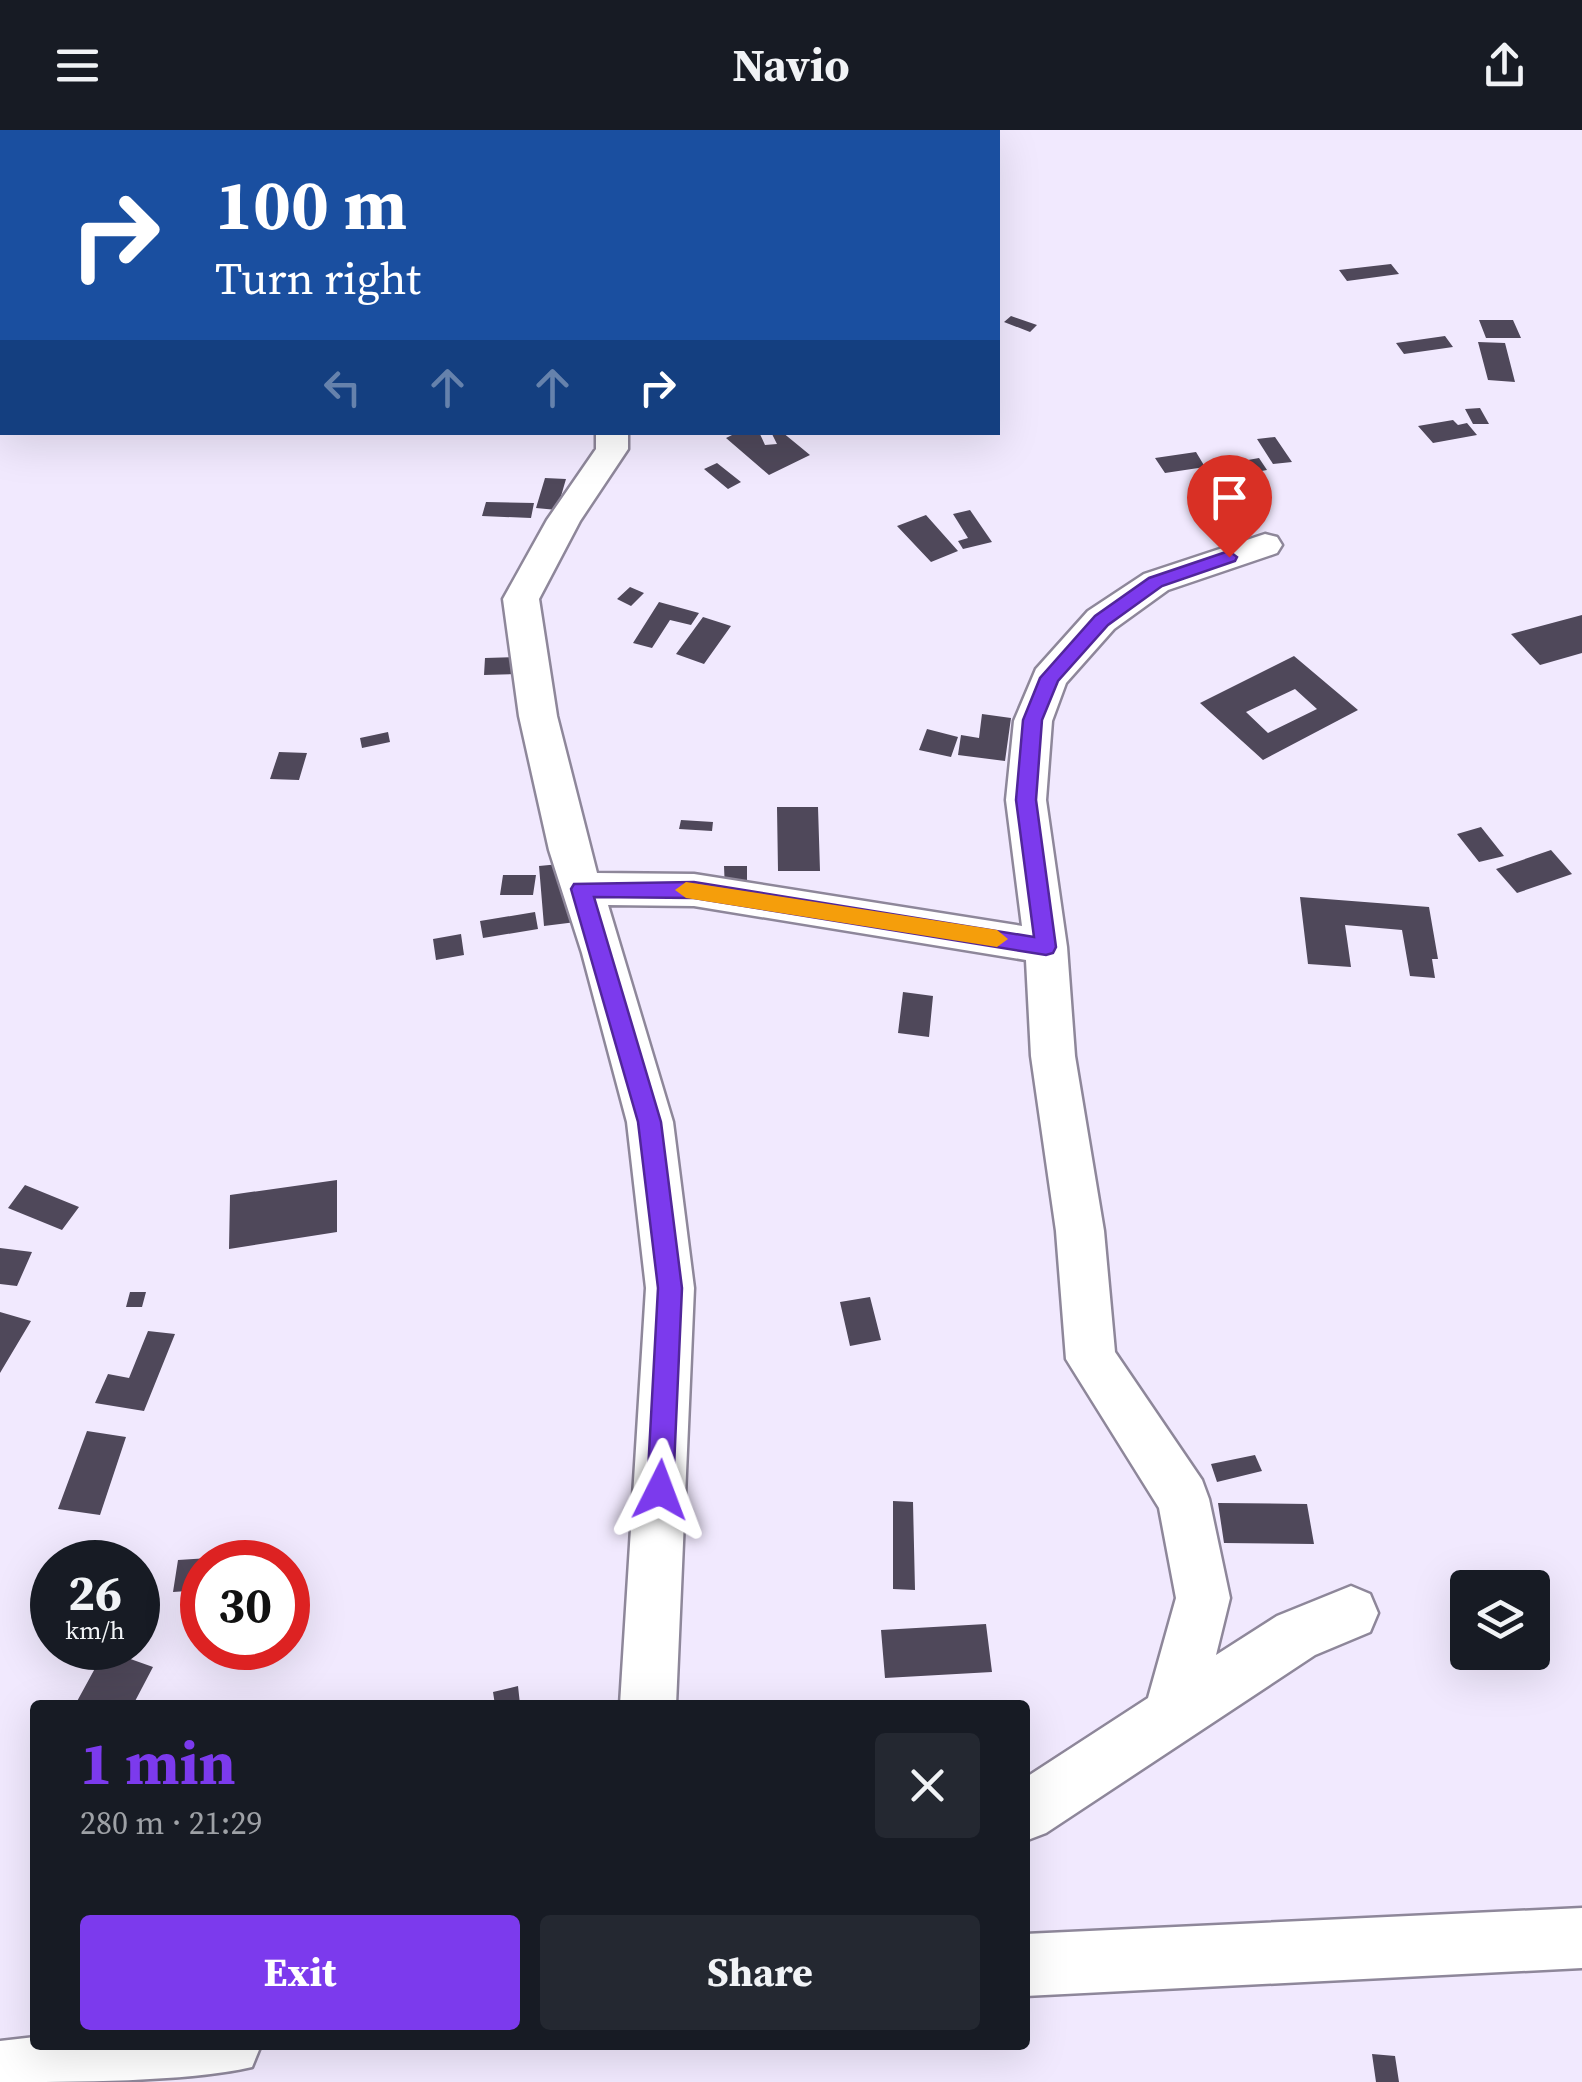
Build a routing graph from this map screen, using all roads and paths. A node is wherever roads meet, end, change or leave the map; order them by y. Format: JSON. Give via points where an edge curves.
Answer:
{"nodes":[{"id":1,"x":612,"y":435,"type":"edge"},
{"id":2,"x":1265,"y":545,"type":"dead end"},
{"id":3,"x":582,"y":889,"type":"junction"},
{"id":4,"x":1046,"y":947,"type":"junction"},
{"id":5,"x":1351,"y":1614,"type":"dead end"},
{"id":6,"x":648,"y":1700,"type":"edge"},
{"id":7,"x":1172,"y":1715,"type":"junction"},
{"id":8,"x":1030,"y":1809,"type":"edge"},
{"id":9,"x":1582,"y":1938,"type":"edge"},
{"id":10,"x":1030,"y":1964,"type":"edge"},
{"id":11,"x":189,"y":2050,"type":"edge"},
{"id":12,"x":0,"y":2073,"type":"edge"}],
"edges":[{"from":1,"to":3,"type":"street","via":[[612,449],[520,599],[538,716]]},
{"from":2,"to":4,"type":"street","via":[[1156,582],[1101,620],[1050,678],[1033,720],[1026,800]]},
{"from":3,"to":4,"type":"street","via":[[694,890]]},
{"from":3,"to":6,"type":"street","via":[[650,1122],[670,1288]]},
{"from":4,"to":7,"type":"street","via":[[1091,1359],[1184,1499],[1203,1598]]},
{"from":5,"to":7,"type":"street","via":[[1296,1635]]},
{"from":7,"to":8,"type":"street"},
{"from":9,"to":10,"type":"street"},
{"from":11,"to":12,"type":"street"}]}
